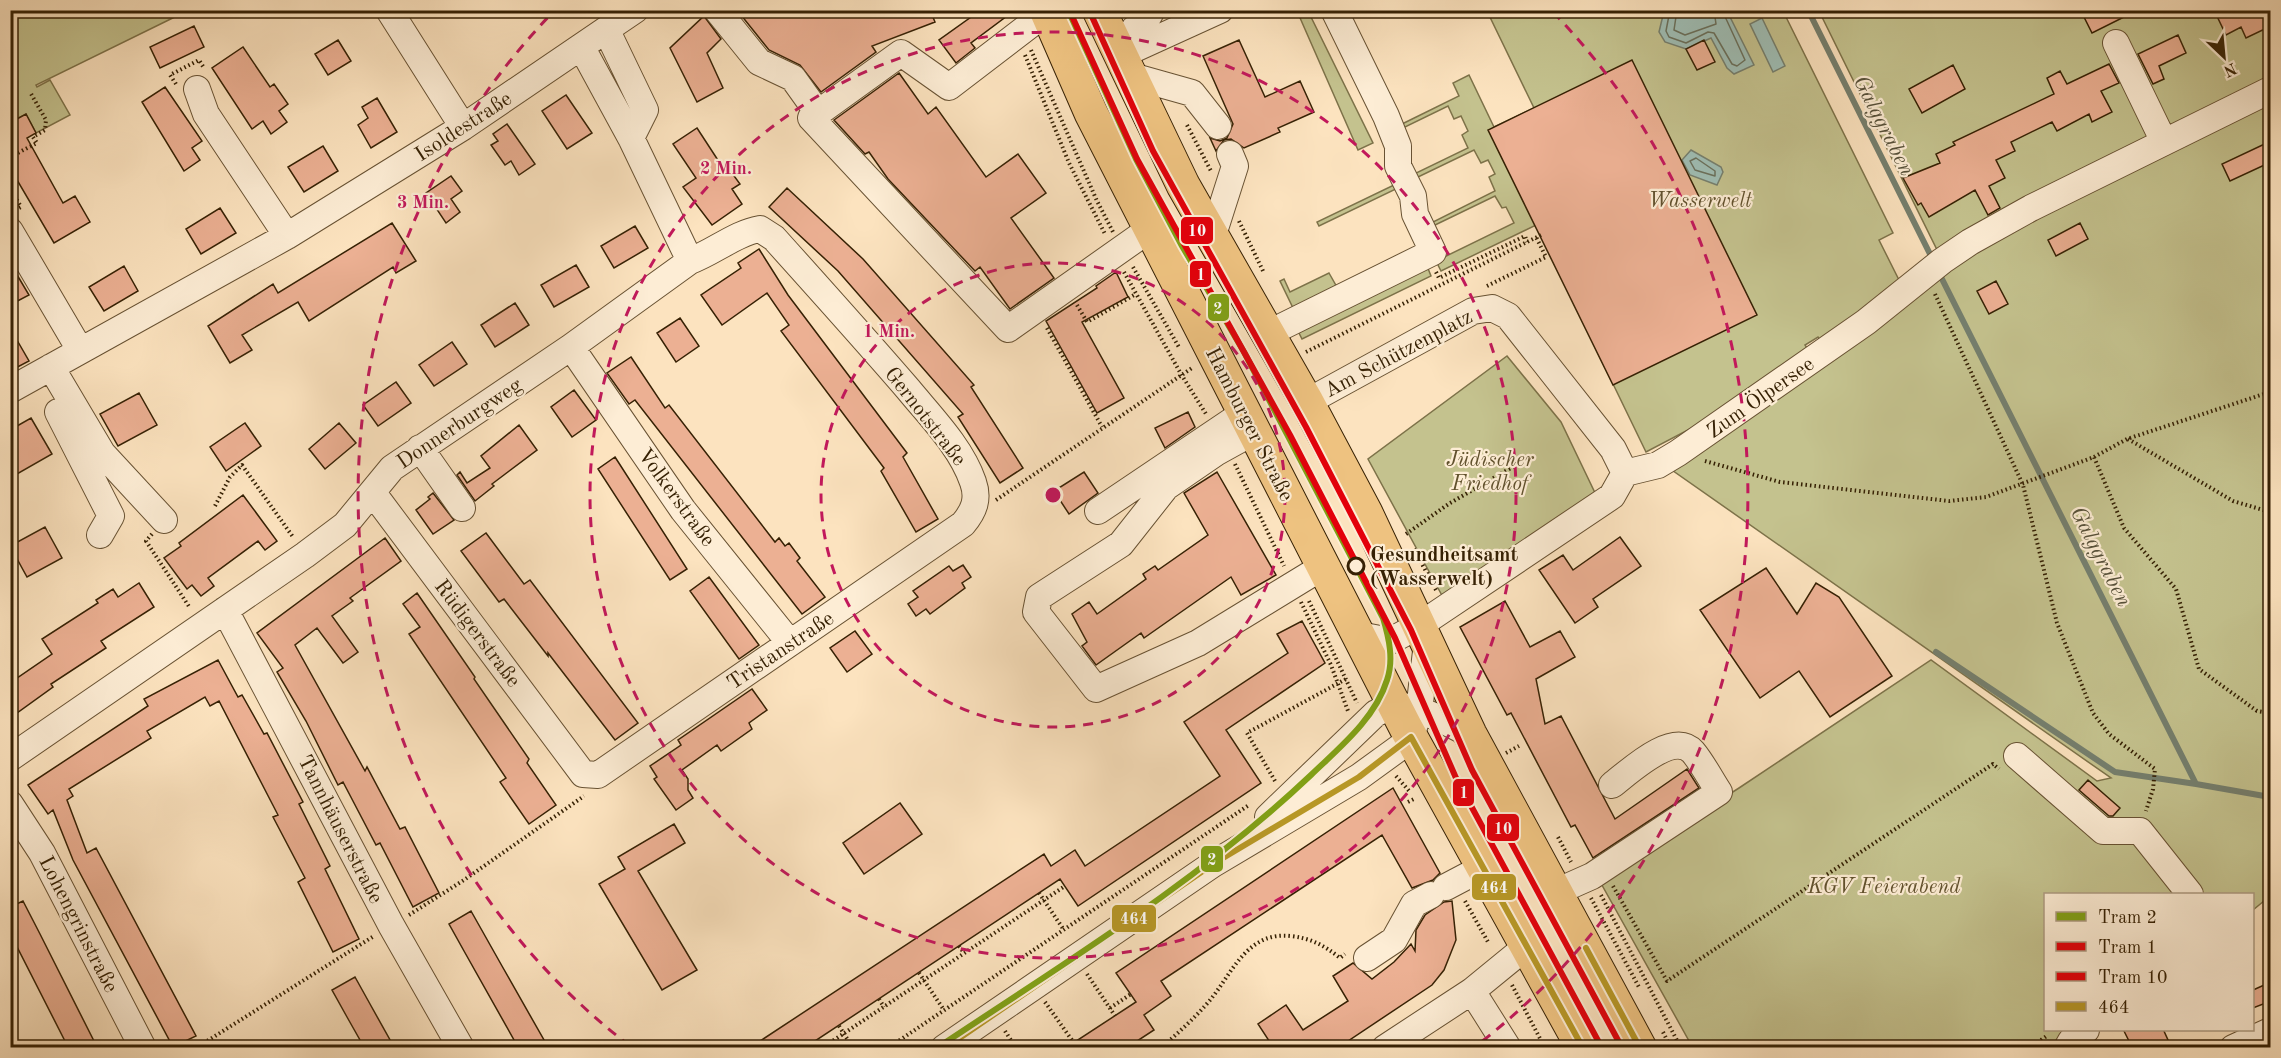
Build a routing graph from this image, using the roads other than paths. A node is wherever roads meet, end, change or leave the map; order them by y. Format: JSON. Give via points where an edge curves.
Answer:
{"nodes":[{"id":1,"x":389,"y":10,"type":"edge"},
{"id":2,"x":635,"y":10,"type":"edge"},
{"id":3,"x":717,"y":10,"type":"edge"},
{"id":4,"x":1099,"y":10,"type":"edge"},
{"id":5,"x":1152,"y":10,"type":"edge"},
{"id":6,"x":1220,"y":10,"type":"edge"},
{"id":7,"x":1334,"y":10,"type":"edge"},
{"id":8,"x":1035,"y":27,"type":"edge"},
{"id":9,"x":607,"y":31,"type":"junction"},
{"id":10,"x":2116,"y":43,"type":"dead end"},
{"id":11,"x":582,"y":48,"type":"junction"},
{"id":12,"x":1123,"y":66,"type":"junction"},
{"id":13,"x":197,"y":89,"type":"dead end"},
{"id":14,"x":2271,"y":90,"type":"edge"},
{"id":15,"x":818,"y":112,"type":"junction"},
{"id":16,"x":1218,"y":126,"type":"dead end"},
{"id":17,"x":463,"y":127,"type":"junction"},
{"id":18,"x":631,"y":138,"type":"junction"},
{"id":19,"x":2164,"y":142,"type":"junction"},
{"id":20,"x":1230,"y":154,"type":"dead end"},
{"id":21,"x":1150,"y":229,"type":"junction"},
{"id":22,"x":1225,"y":229,"type":"junction"},
{"id":23,"x":10,"y":231,"type":"edge"},
{"id":24,"x":287,"y":236,"type":"junction"},
{"id":25,"x":690,"y":261,"type":"junction"},
{"id":26,"x":1267,"y":334,"type":"junction"},
{"id":27,"x":571,"y":347,"type":"junction"},
{"id":28,"x":80,"y":350,"type":"junction"},
{"id":29,"x":44,"y":371,"type":"junction"},
{"id":30,"x":10,"y":390,"type":"edge"},
{"id":31,"x":1307,"y":402,"type":"junction"},
{"id":32,"x":1250,"y":422,"type":"junction"},
{"id":33,"x":420,"y":448,"type":"junction"},
{"id":34,"x":1625,"y":473,"type":"junction"},
{"id":35,"x":373,"y":493,"type":"junction"},
{"id":36,"x":462,"y":508,"type":"dead end"},
{"id":37,"x":983,"y":508,"type":"joint"},
{"id":38,"x":1098,"y":511,"type":"dead end"},
{"id":39,"x":164,"y":520,"type":"dead end"},
{"id":40,"x":100,"y":535,"type":"dead end"},
{"id":41,"x":1305,"y":577,"type":"junction"},
{"id":42,"x":225,"y":610,"type":"junction"},
{"id":43,"x":1423,"y":634,"type":"junction"},
{"id":44,"x":1359,"y":635,"type":"junction"},
{"id":45,"x":790,"y":643,"type":"junction"},
{"id":46,"x":1409,"y":718,"type":"junction"},
{"id":47,"x":1470,"y":734,"type":"junction"},
{"id":48,"x":10,"y":758,"type":"edge"},
{"id":49,"x":2010,"y":764,"type":"road end"},
{"id":50,"x":1612,"y":784,"type":"dead end"},
{"id":51,"x":584,"y":785,"type":"joint"},
{"id":52,"x":1313,"y":791,"type":"junction"},
{"id":53,"x":10,"y":804,"type":"edge"},
{"id":54,"x":1484,"y":867,"type":"junction"},
{"id":55,"x":1556,"y":892,"type":"junction"},
{"id":56,"x":2189,"y":893,"type":"edge"},
{"id":57,"x":1527,"y":946,"type":"junction"},
{"id":58,"x":1367,"y":958,"type":"road end"},
{"id":59,"x":1472,"y":991,"type":"junction"},
{"id":60,"x":2084,"y":1031,"type":"edge"},
{"id":61,"x":2261,"y":1038,"type":"edge"},
{"id":62,"x":143,"y":1047,"type":"edge"},
{"id":63,"x":461,"y":1047,"type":"edge"},
{"id":64,"x":944,"y":1047,"type":"edge"},
{"id":65,"x":1385,"y":1047,"type":"edge"},
{"id":66,"x":1508,"y":1047,"type":"edge"},
{"id":67,"x":1583,"y":1047,"type":"edge"},
{"id":68,"x":1640,"y":1047,"type":"edge"},
{"id":69,"x":2067,"y":1047,"type":"edge"},
{"id":70,"x":2233,"y":1047,"type":"edge"}],
"edges":[{"from":1,"to":17,"type":"street"},
{"from":2,"to":9,"type":"street","name":"Isoldestraße"},
{"from":3,"to":15,"type":"street","via":[[759,62],[793,78]]},
{"from":4,"to":12,"type":"main road"},
{"from":5,"to":12,"type":"street","via":[[1145,22],[1134,29]]},
{"from":6,"to":12,"type":"street"},
{"from":7,"to":26,"type":"street","via":[[1398,146],[1398,166],[1413,196],[1415,214],[1430,254]]},
{"from":8,"to":15,"type":"street","via":[[949,87],[901,53]]},
{"from":8,"to":21,"type":"main road","name":"Hamburger Straße","via":[[1091,113]]},
{"from":9,"to":11,"type":"street","name":"Isoldestraße"},
{"from":9,"to":18,"type":"street","via":[[645,110]]},
{"from":10,"to":19,"type":"street"},
{"from":11,"to":17,"type":"street","name":"Isoldestraße"},
{"from":11,"to":18,"type":"street"},
{"from":12,"to":16,"type":"street","via":[[1192,93]]},
{"from":12,"to":22,"type":"main road"},
{"from":13,"to":24,"type":"street","via":[[206,114]]},
{"from":14,"to":19,"type":"street","name":"Zum Ölpersee"},
{"from":15,"to":21,"type":"street","via":[[811,118],[1008,329]]},
{"from":17,"to":24,"type":"street","name":"Isoldestraße"},
{"from":18,"to":25,"type":"street"},
{"from":19,"to":34,"type":"street","name":"Zum Ölpersee","via":[[1987,231],[1866,322],[1678,453],[1658,465]]},
{"from":20,"to":22,"type":"street","via":[[1235,166]]},
{"from":21,"to":32,"type":"main road","name":"Hamburger Straße"},
{"from":22,"to":26,"type":"main road"},
{"from":23,"to":28,"type":"street"},
{"from":24,"to":28,"type":"street","name":"Isoldestraße"},
{"from":25,"to":27,"type":"street","name":"Donnerburgweg"},
{"from":25,"to":37,"type":"street","name":"Gernotstraße","via":[[712,253],[746,231],[760,229],[774,238],[929,414],[962,459]]},
{"from":26,"to":31,"type":"main road"},
{"from":27,"to":33,"type":"street","name":"Donnerburgweg"},
{"from":27,"to":45,"type":"street","name":"Volkerstraße","via":[[683,510]]},
{"from":28,"to":29,"type":"street","name":"Isoldestraße"},
{"from":29,"to":30,"type":"street","name":"Isoldestraße"},
{"from":29,"to":39,"type":"street","via":[[102,453]]},
{"from":29,"to":40,"type":"street","via":[[111,516]]},
{"from":31,"to":34,"type":"street","name":"Am Schützenplatz","via":[[1473,311],[1492,308],[1508,316],[1613,449]]},
{"from":31,"to":43,"type":"main road","via":[[1366,513]]},
{"from":32,"to":38,"type":"street"},
{"from":32,"to":41,"type":"main road","name":"Hamburger Straße"},
{"from":32,"to":41,"type":"street","via":[[1217,452],[1166,488],[1121,544],[1039,597],[1036,612],[1096,689],[1198,643]]},
{"from":33,"to":35,"type":"street","name":"Donnerburgweg","via":[[392,468]]},
{"from":33,"to":36,"type":"street"},
{"from":34,"to":43,"type":"street","via":[[1612,496]]},
{"from":35,"to":42,"type":"street","name":"Donnerburgweg","via":[[345,525]]},
{"from":35,"to":51,"type":"street","name":"Rüdigerstraße"},
{"from":37,"to":45,"type":"street","name":"Tristanstraße"},
{"from":41,"to":44,"type":"main road","name":"Hamburger Straße"},
{"from":42,"to":48,"type":"street","name":"Donnerburgweg"},
{"from":42,"to":63,"type":"street","name":"Tannhäuserstraße","via":[[391,925]]},
{"from":43,"to":44,"type":"street","via":[[1390,641]]},
{"from":43,"to":46,"type":"street"},
{"from":43,"to":47,"type":"main road"},
{"from":44,"to":46,"type":"main road","name":"Hamburger Straße"},
{"from":45,"to":51,"type":"street","name":"Tristanstraße"},
{"from":46,"to":47,"type":"street"},
{"from":46,"to":52,"type":"street","via":[[1359,777]]},
{"from":46,"to":52,"type":"street","via":[[1376,713]]},
{"from":46,"to":54,"type":"main road","name":"Hamburger Straße"},
{"from":47,"to":55,"type":"main road"},
{"from":49,"to":56,"type":"street","via":[[2103,831],[2140,831]]},
{"from":50,"to":55,"type":"street","via":[[1671,745],[1692,751],[1719,792],[1592,876]]},
{"from":52,"to":64,"type":"street"},
{"from":53,"to":62,"type":"street","name":"Lohengrinstraße","via":[[42,853]]},
{"from":54,"to":57,"type":"main road","name":"Hamburger Straße"},
{"from":54,"to":58,"type":"street","via":[[1414,904],[1394,940]]},
{"from":55,"to":68,"type":"main road"},
{"from":57,"to":59,"type":"street"},
{"from":57,"to":67,"type":"main road","name":"Hamburger Straße"},
{"from":59,"to":65,"type":"street"},
{"from":59,"to":66,"type":"street"},
{"from":60,"to":69,"type":"street"},
{"from":61,"to":70,"type":"street"}]}
